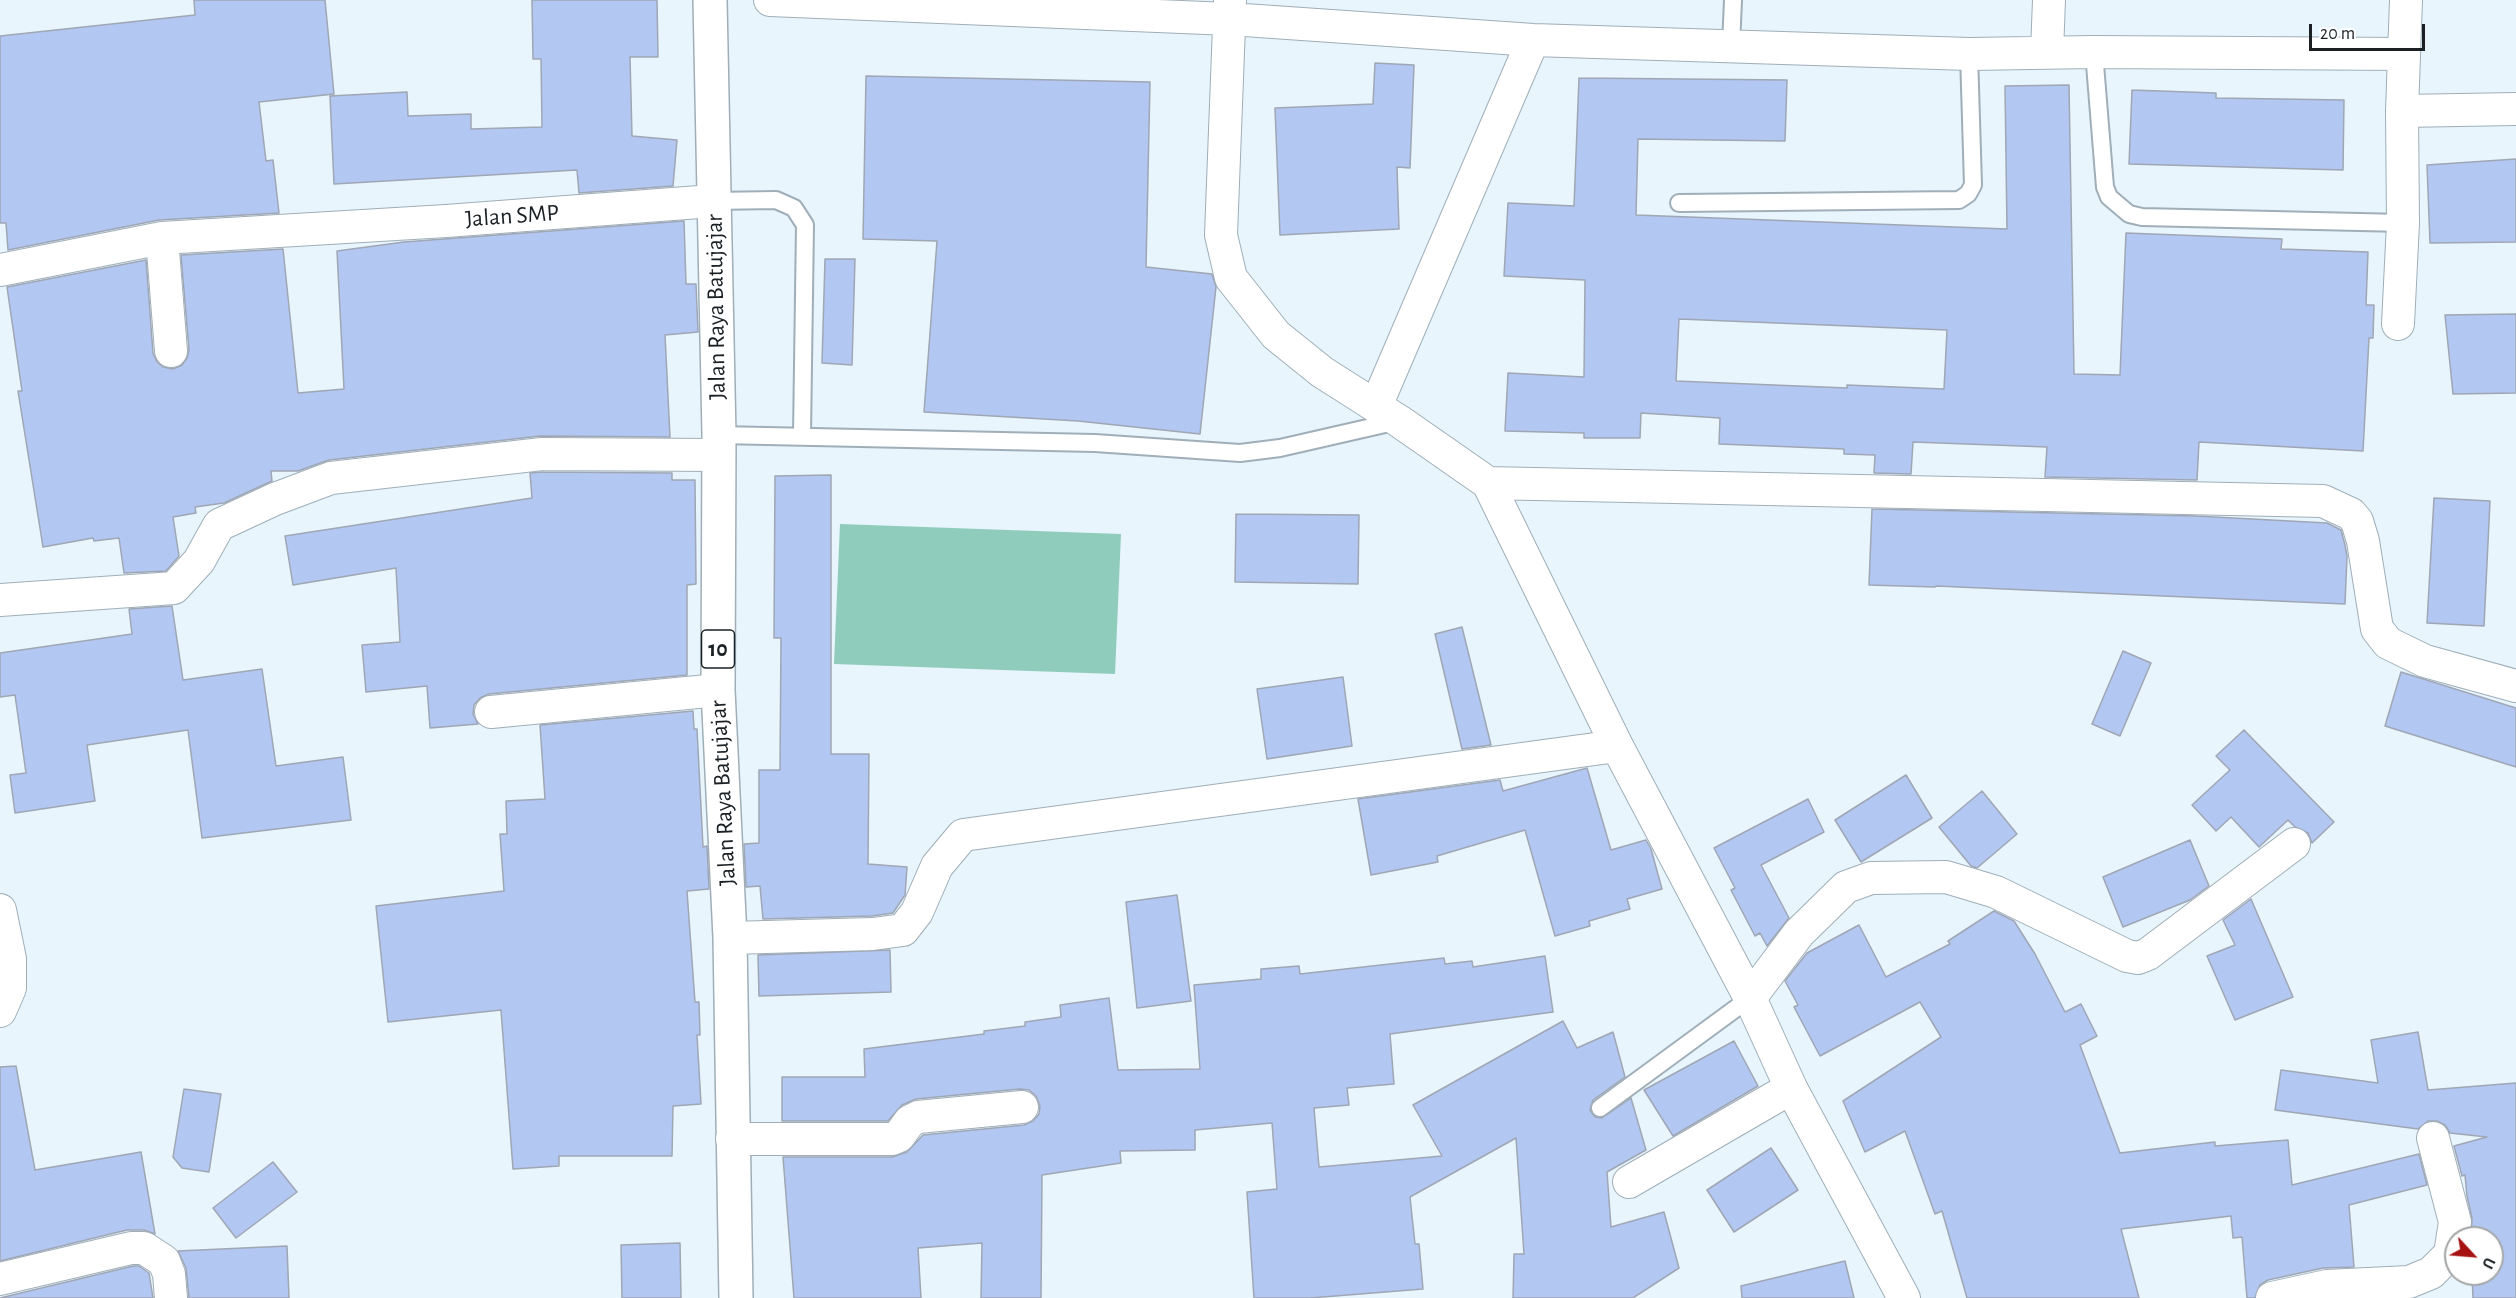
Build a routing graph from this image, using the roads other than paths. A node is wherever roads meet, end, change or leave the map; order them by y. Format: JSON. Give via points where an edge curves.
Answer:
{"nodes":[{"id":1,"x":710,"y":0,"type":"edge"},
{"id":2,"x":770,"y":0,"type":"edge"},
{"id":3,"x":1733,"y":0,"type":"edge"},
{"id":4,"x":2049,"y":0,"type":"edge"},
{"id":5,"x":2406,"y":0,"type":"edge"},
{"id":6,"x":1230,"y":10,"type":"edge"},
{"id":7,"x":1533,"y":40,"type":"junction"},
{"id":8,"x":1731,"y":46,"type":"junction"},
{"id":9,"x":2047,"y":52,"type":"junction"},
{"id":10,"x":2094,"y":52,"type":"junction"},
{"id":11,"x":1969,"y":54,"type":"junction"},
{"id":12,"x":2404,"y":54,"type":"junction"},
{"id":13,"x":2516,"y":109,"type":"edge"},
{"id":14,"x":2402,"y":111,"type":"junction"},
{"id":15,"x":713,"y":201,"type":"junction"},
{"id":16,"x":1679,"y":203,"type":"dead end"},
{"id":17,"x":2403,"y":223,"type":"junction"},
{"id":18,"x":162,"y":238,"type":"junction"},
{"id":19,"x":0,"y":270,"type":"edge"},
{"id":20,"x":2398,"y":324,"type":"dead end"},
{"id":21,"x":171,"y":351,"type":"dead end"},
{"id":22,"x":1388,"y":413,"type":"junction"},
{"id":23,"x":802,"y":435,"type":"junction"},
{"id":24,"x":719,"y":445,"type":"junction"},
{"id":25,"x":1488,"y":483,"type":"junction"},
{"id":26,"x":0,"y":600,"type":"edge"},
{"id":27,"x":2516,"y":686,"type":"edge"},
{"id":28,"x":718,"y":690,"type":"junction"},
{"id":29,"x":491,"y":712,"type":"dead end"},
{"id":30,"x":1617,"y":746,"type":"junction"},
{"id":31,"x":2294,"y":844,"type":"dead end"},
{"id":32,"x":0,"y":910,"type":"edge"},
{"id":33,"x":730,"y":938,"type":"junction"},
{"id":34,"x":1750,"y":998,"type":"junction"},
{"id":35,"x":0,"y":1011,"type":"edge"},
{"id":36,"x":1791,"y":1088,"type":"junction"},
{"id":37,"x":1022,"y":1107,"type":"dead end"},
{"id":38,"x":1600,"y":1108,"type":"dead end"},
{"id":39,"x":2433,"y":1138,"type":"dead end"},
{"id":40,"x":732,"y":1139,"type":"junction"},
{"id":41,"x":1629,"y":1182,"type":"dead end"},
{"id":42,"x":0,"y":1279,"type":"edge"},
{"id":43,"x":171,"y":1298,"type":"edge"},
{"id":44,"x":736,"y":1298,"type":"edge"},
{"id":45,"x":1904,"y":1298,"type":"edge"},
{"id":46,"x":2272,"y":1298,"type":"edge"}],
"edges":[{"from":1,"to":15,"type":"highway","name":"Jalan Raya Batujajar","number":"10"},
{"from":2,"to":6,"type":"street"},
{"from":3,"to":8,"type":"lane"},
{"from":4,"to":9,"type":"street"},
{"from":5,"to":12,"type":"street"},
{"from":6,"to":7,"type":"street"},
{"from":6,"to":22,"type":"street","via":[[1221,235],[1231,278],[1276,335],[1322,372]]},
{"from":7,"to":8,"type":"street"},
{"from":7,"to":22,"type":"street"},
{"from":8,"to":11,"type":"street"},
{"from":9,"to":10,"type":"street"},
{"from":9,"to":11,"type":"street"},
{"from":10,"to":12,"type":"street"},
{"from":10,"to":17,"type":"lane","via":[[2105,188],[2109,197],[2129,214]]},
{"from":11,"to":16,"type":"lane","via":[[1973,185],[1959,200]]},
{"from":12,"to":14,"type":"street"},
{"from":13,"to":14,"type":"street"},
{"from":14,"to":17,"type":"street"},
{"from":15,"to":18,"type":"street","name":"Jalan SMP"},
{"from":15,"to":23,"type":"lane","name":"Jalan SMP","via":[[776,200],[794,208],[805,225]]},
{"from":15,"to":24,"type":"highway","name":"Jalan Raya Batujajar","number":"10"},
{"from":17,"to":20,"type":"street"},
{"from":18,"to":19,"type":"street","name":"Jalan SMP"},
{"from":18,"to":21,"type":"street"},
{"from":22,"to":23,"type":"lane","via":[[1280,448],[1240,453],[1095,443]]},
{"from":22,"to":25,"type":"street"},
{"from":23,"to":24,"type":"lane"},
{"from":24,"to":26,"type":"street","via":[[542,454],[331,478],[219,525],[199,561],[174,588]]},
{"from":24,"to":28,"type":"highway","name":"Jalan Raya Batujajar","number":"10"},
{"from":25,"to":27,"type":"street","via":[[2323,501],[2357,521],[2377,629],[2388,643],[2425,661]]},
{"from":25,"to":30,"type":"street"},
{"from":28,"to":29,"type":"street"},
{"from":28,"to":33,"type":"highway","name":"Jalan Raya Batujajar","number":"10"},
{"from":30,"to":33,"type":"street","via":[[963,835],[937,866],[917,912],[903,930]]},
{"from":30,"to":34,"type":"street"},
{"from":31,"to":34,"type":"street","via":[[2138,958],[1996,892],[1946,877],[1871,878],[1846,887],[1799,933]]},
{"from":32,"to":35,"type":"street","via":[[10,959],[10,988]]},
{"from":33,"to":40,"type":"highway","name":"Jalan Raya Batujajar","number":"10"},
{"from":34,"to":36,"type":"street"},
{"from":34,"to":38,"type":"lane"},
{"from":36,"to":41,"type":"street"},
{"from":36,"to":45,"type":"street"},
{"from":37,"to":40,"type":"street","via":[[918,1117],[892,1139]]},
{"from":39,"to":46,"type":"street","via":[[2455,1222],[2450,1254],[2438,1267],[2409,1282],[2327,1286]]},
{"from":40,"to":44,"type":"highway","name":"Jalan Raya Batujajar","number":"10"},
{"from":42,"to":43,"type":"street","via":[[144,1248],[164,1261]]}]}
